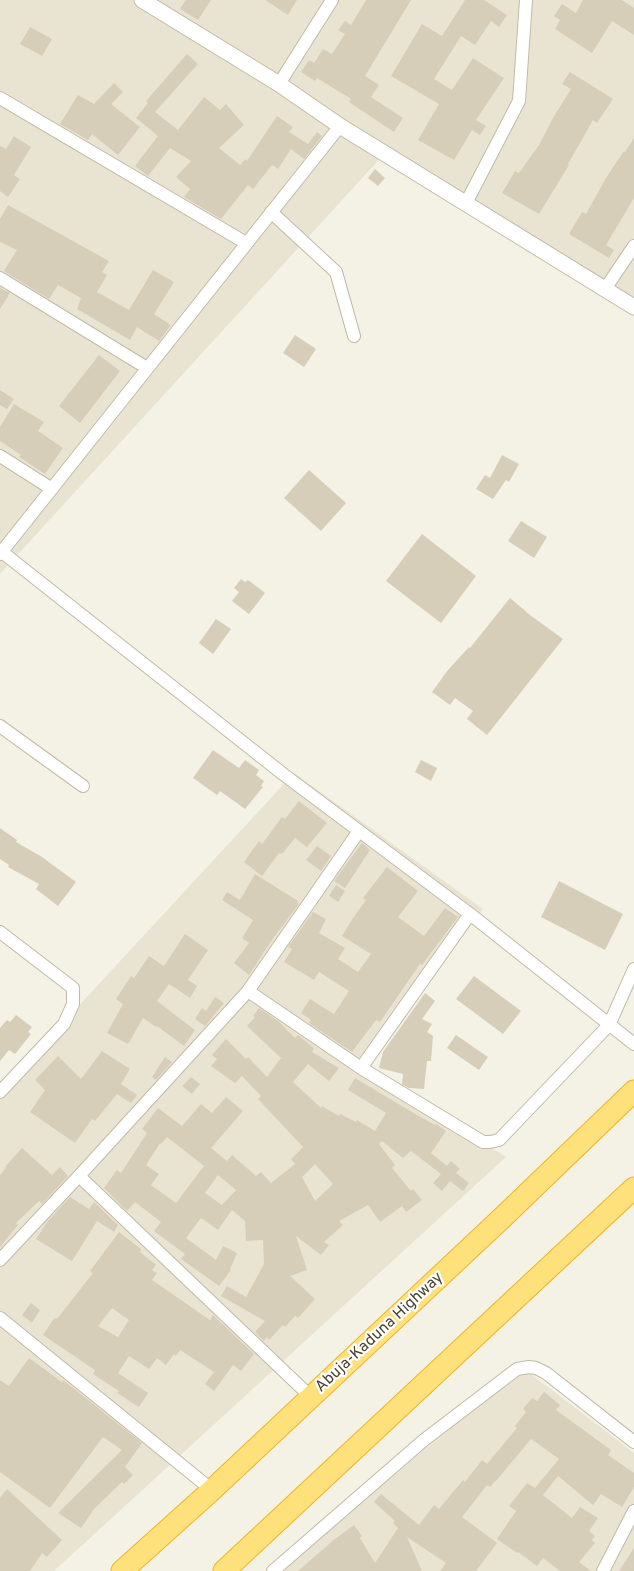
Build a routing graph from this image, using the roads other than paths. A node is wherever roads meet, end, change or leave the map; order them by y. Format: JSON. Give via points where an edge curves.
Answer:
{"nodes":[{"id":1,"x":142,"y":0,"type":"edge"},
{"id":2,"x":332,"y":0,"type":"edge"},
{"id":3,"x":526,"y":0,"type":"edge"},
{"id":4,"x":279,"y":84,"type":"junction"},
{"id":5,"x":0,"y":98,"type":"edge"},
{"id":6,"x":340,"y":126,"type":"junction"},
{"id":7,"x":466,"y":203,"type":"junction"},
{"id":8,"x":271,"y":212,"type":"junction"},
{"id":9,"x":246,"y":244,"type":"junction"},
{"id":10,"x":634,"y":246,"type":"edge"},
{"id":11,"x":0,"y":278,"type":"edge"},
{"id":12,"x":605,"y":289,"type":"junction"},
{"id":13,"x":634,"y":307,"type":"edge"},
{"id":14,"x":354,"y":336,"type":"dead end"},
{"id":15,"x":147,"y":368,"type":"junction"},
{"id":16,"x":0,"y":456,"type":"edge"},
{"id":17,"x":52,"y":489,"type":"junction"},
{"id":18,"x":1,"y":553,"type":"edge"},
{"id":19,"x":0,"y":726,"type":"edge"},
{"id":20,"x":83,"y":786,"type":"dead end"},
{"id":21,"x":358,"y":831,"type":"junction"},
{"id":22,"x":470,"y":914,"type":"junction"},
{"id":23,"x":0,"y":932,"type":"edge"},
{"id":24,"x":634,"y":969,"type":"edge"},
{"id":25,"x":248,"y":990,"type":"junction"},
{"id":26,"x":608,"y":1025,"type":"junction"},
{"id":27,"x":634,"y":1044,"type":"edge"},
{"id":28,"x":361,"y":1068,"type":"junction"},
{"id":29,"x":634,"y":1091,"type":"edge"},
{"id":30,"x":0,"y":1092,"type":"edge"},
{"id":31,"x":79,"y":1176,"type":"junction"},
{"id":32,"x":634,"y":1188,"type":"edge"},
{"id":33,"x":0,"y":1260,"type":"edge"},
{"id":34,"x":0,"y":1318,"type":"edge"},
{"id":35,"x":311,"y":1397,"type":"junction"},
{"id":36,"x":634,"y":1442,"type":"edge"},
{"id":37,"x":212,"y":1490,"type":"junction"},
{"id":38,"x":634,"y":1511,"type":"edge"},
{"id":39,"x":122,"y":1571,"type":"edge"},
{"id":40,"x":224,"y":1571,"type":"edge"},
{"id":41,"x":273,"y":1571,"type":"edge"},
{"id":42,"x":603,"y":1571,"type":"edge"}],
"edges":[{"from":1,"to":4,"type":"street"},
{"from":2,"to":4,"type":"street"},
{"from":3,"to":7,"type":"street","via":[[519,101]]},
{"from":4,"to":6,"type":"street"},
{"from":5,"to":9,"type":"street"},
{"from":6,"to":7,"type":"street"},
{"from":6,"to":8,"type":"street"},
{"from":7,"to":12,"type":"street"},
{"from":8,"to":9,"type":"street"},
{"from":8,"to":14,"type":"street","via":[[336,272]]},
{"from":9,"to":15,"type":"street"},
{"from":10,"to":12,"type":"street"},
{"from":11,"to":15,"type":"street"},
{"from":12,"to":13,"type":"street"},
{"from":15,"to":17,"type":"street"},
{"from":16,"to":17,"type":"street"},
{"from":17,"to":18,"type":"street"},
{"from":18,"to":21,"type":"street"},
{"from":19,"to":20,"type":"street"},
{"from":21,"to":22,"type":"street"},
{"from":21,"to":25,"type":"street"},
{"from":22,"to":26,"type":"street"},
{"from":22,"to":28,"type":"street"},
{"from":23,"to":30,"type":"street","via":[[73,988],[73,1004],[64,1024]]},
{"from":24,"to":26,"type":"street"},
{"from":25,"to":28,"type":"street"},
{"from":25,"to":31,"type":"street"},
{"from":26,"to":27,"type":"street"},
{"from":26,"to":28,"type":"street","via":[[499,1140],[490,1142],[483,1142]]},
{"from":29,"to":35,"type":"highway","name":"Abuja-Kaduna Highway"},
{"from":31,"to":33,"type":"street"},
{"from":31,"to":35,"type":"street"},
{"from":32,"to":40,"type":"highway"},
{"from":34,"to":37,"type":"street"},
{"from":35,"to":37,"type":"highway","name":"Abuja-Kaduna Highway"},
{"from":36,"to":41,"type":"street","via":[[546,1373],[529,1367],[517,1369],[424,1440]]},
{"from":37,"to":39,"type":"highway","name":"Abuja-Kaduna Highway"},
{"from":38,"to":42,"type":"street"}]}
